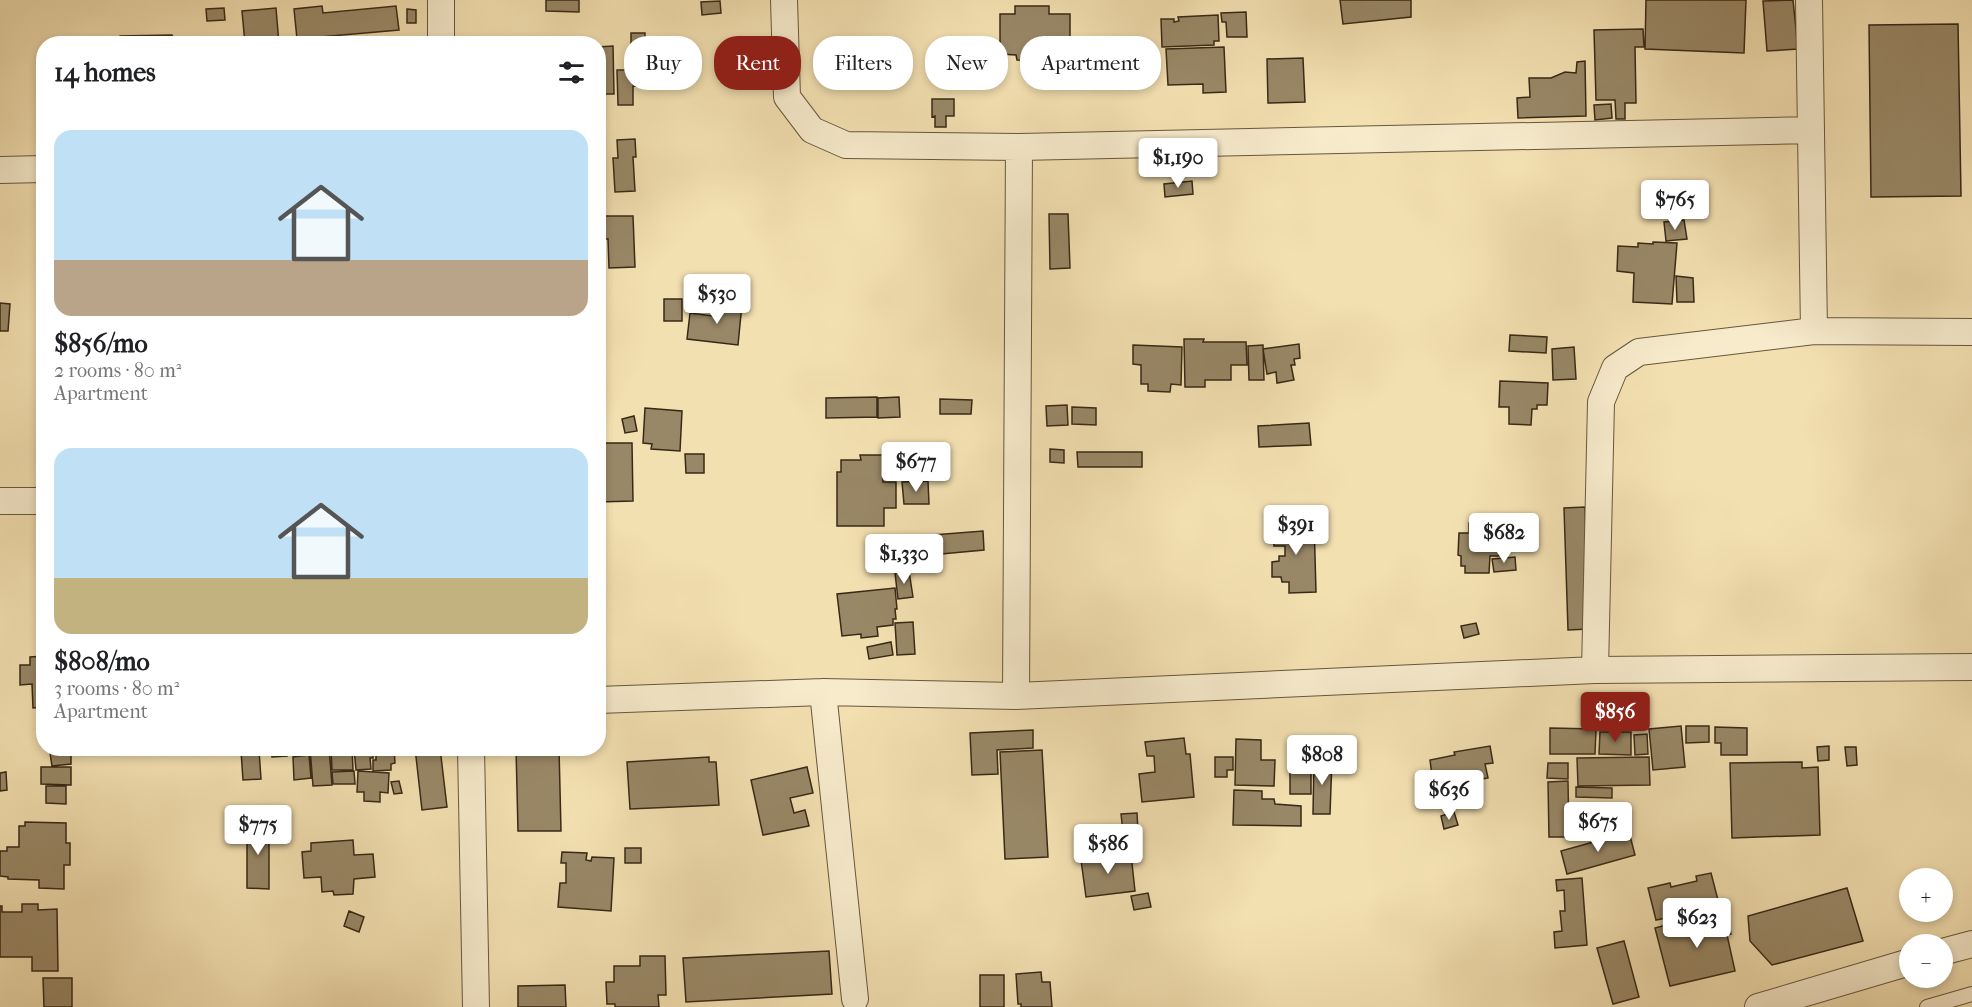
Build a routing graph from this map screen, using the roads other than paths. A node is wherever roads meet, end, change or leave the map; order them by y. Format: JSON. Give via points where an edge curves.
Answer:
{"nodes":[{"id":1,"x":441,"y":0,"type":"edge"},
{"id":2,"x":784,"y":0,"type":"edge"},
{"id":3,"x":1809,"y":0,"type":"edge"},
{"id":4,"x":441,"y":36,"type":"edge"},
{"id":5,"x":1811,"y":130,"type":"junction"},
{"id":6,"x":1019,"y":147,"type":"junction"},
{"id":7,"x":36,"y":169,"type":"edge"},
{"id":8,"x":0,"y":170,"type":"edge"},
{"id":9,"x":1814,"y":331,"type":"junction"},
{"id":10,"x":1972,"y":332,"type":"edge"},
{"id":11,"x":0,"y":501,"type":"edge"},
{"id":12,"x":36,"y":501,"type":"edge"},
{"id":13,"x":1972,"y":667,"type":"edge"},
{"id":14,"x":1595,"y":670,"type":"junction"},
{"id":15,"x":823,"y":692,"type":"junction"},
{"id":16,"x":1016,"y":696,"type":"junction"},
{"id":17,"x":606,"y":700,"type":"edge"},
{"id":18,"x":471,"y":756,"type":"edge"},
{"id":19,"x":1972,"y":944,"type":"edge"},
{"id":20,"x":1953,"y":949,"type":"edge"},
{"id":21,"x":1899,"y":965,"type":"edge"},
{"id":22,"x":1972,"y":994,"type":"edge"},
{"id":23,"x":855,"y":999,"type":"dead end"},
{"id":24,"x":476,"y":1007,"type":"edge"},
{"id":25,"x":1758,"y":1007,"type":"edge"},
{"id":26,"x":1927,"y":1007,"type":"edge"}],
"edges":[{"from":1,"to":4,"type":"street"},
{"from":2,"to":6,"type":"street","via":[[786,97],[812,130],[846,145]]},
{"from":3,"to":5,"type":"street"},
{"from":5,"to":6,"type":"street"},
{"from":5,"to":9,"type":"street"},
{"from":6,"to":16,"type":"street"},
{"from":7,"to":8,"type":"street"},
{"from":9,"to":10,"type":"street"},
{"from":9,"to":14,"type":"street","via":[[1640,352],[1615,368],[1601,402]]},
{"from":11,"to":12,"type":"street"},
{"from":13,"to":14,"type":"street"},
{"from":14,"to":16,"type":"street"},
{"from":15,"to":16,"type":"street"},
{"from":15,"to":17,"type":"street"},
{"from":15,"to":23,"type":"street"},
{"from":18,"to":24,"type":"street"},
{"from":19,"to":20,"type":"street"},
{"from":21,"to":25,"type":"street"},
{"from":22,"to":26,"type":"lane"}]}
